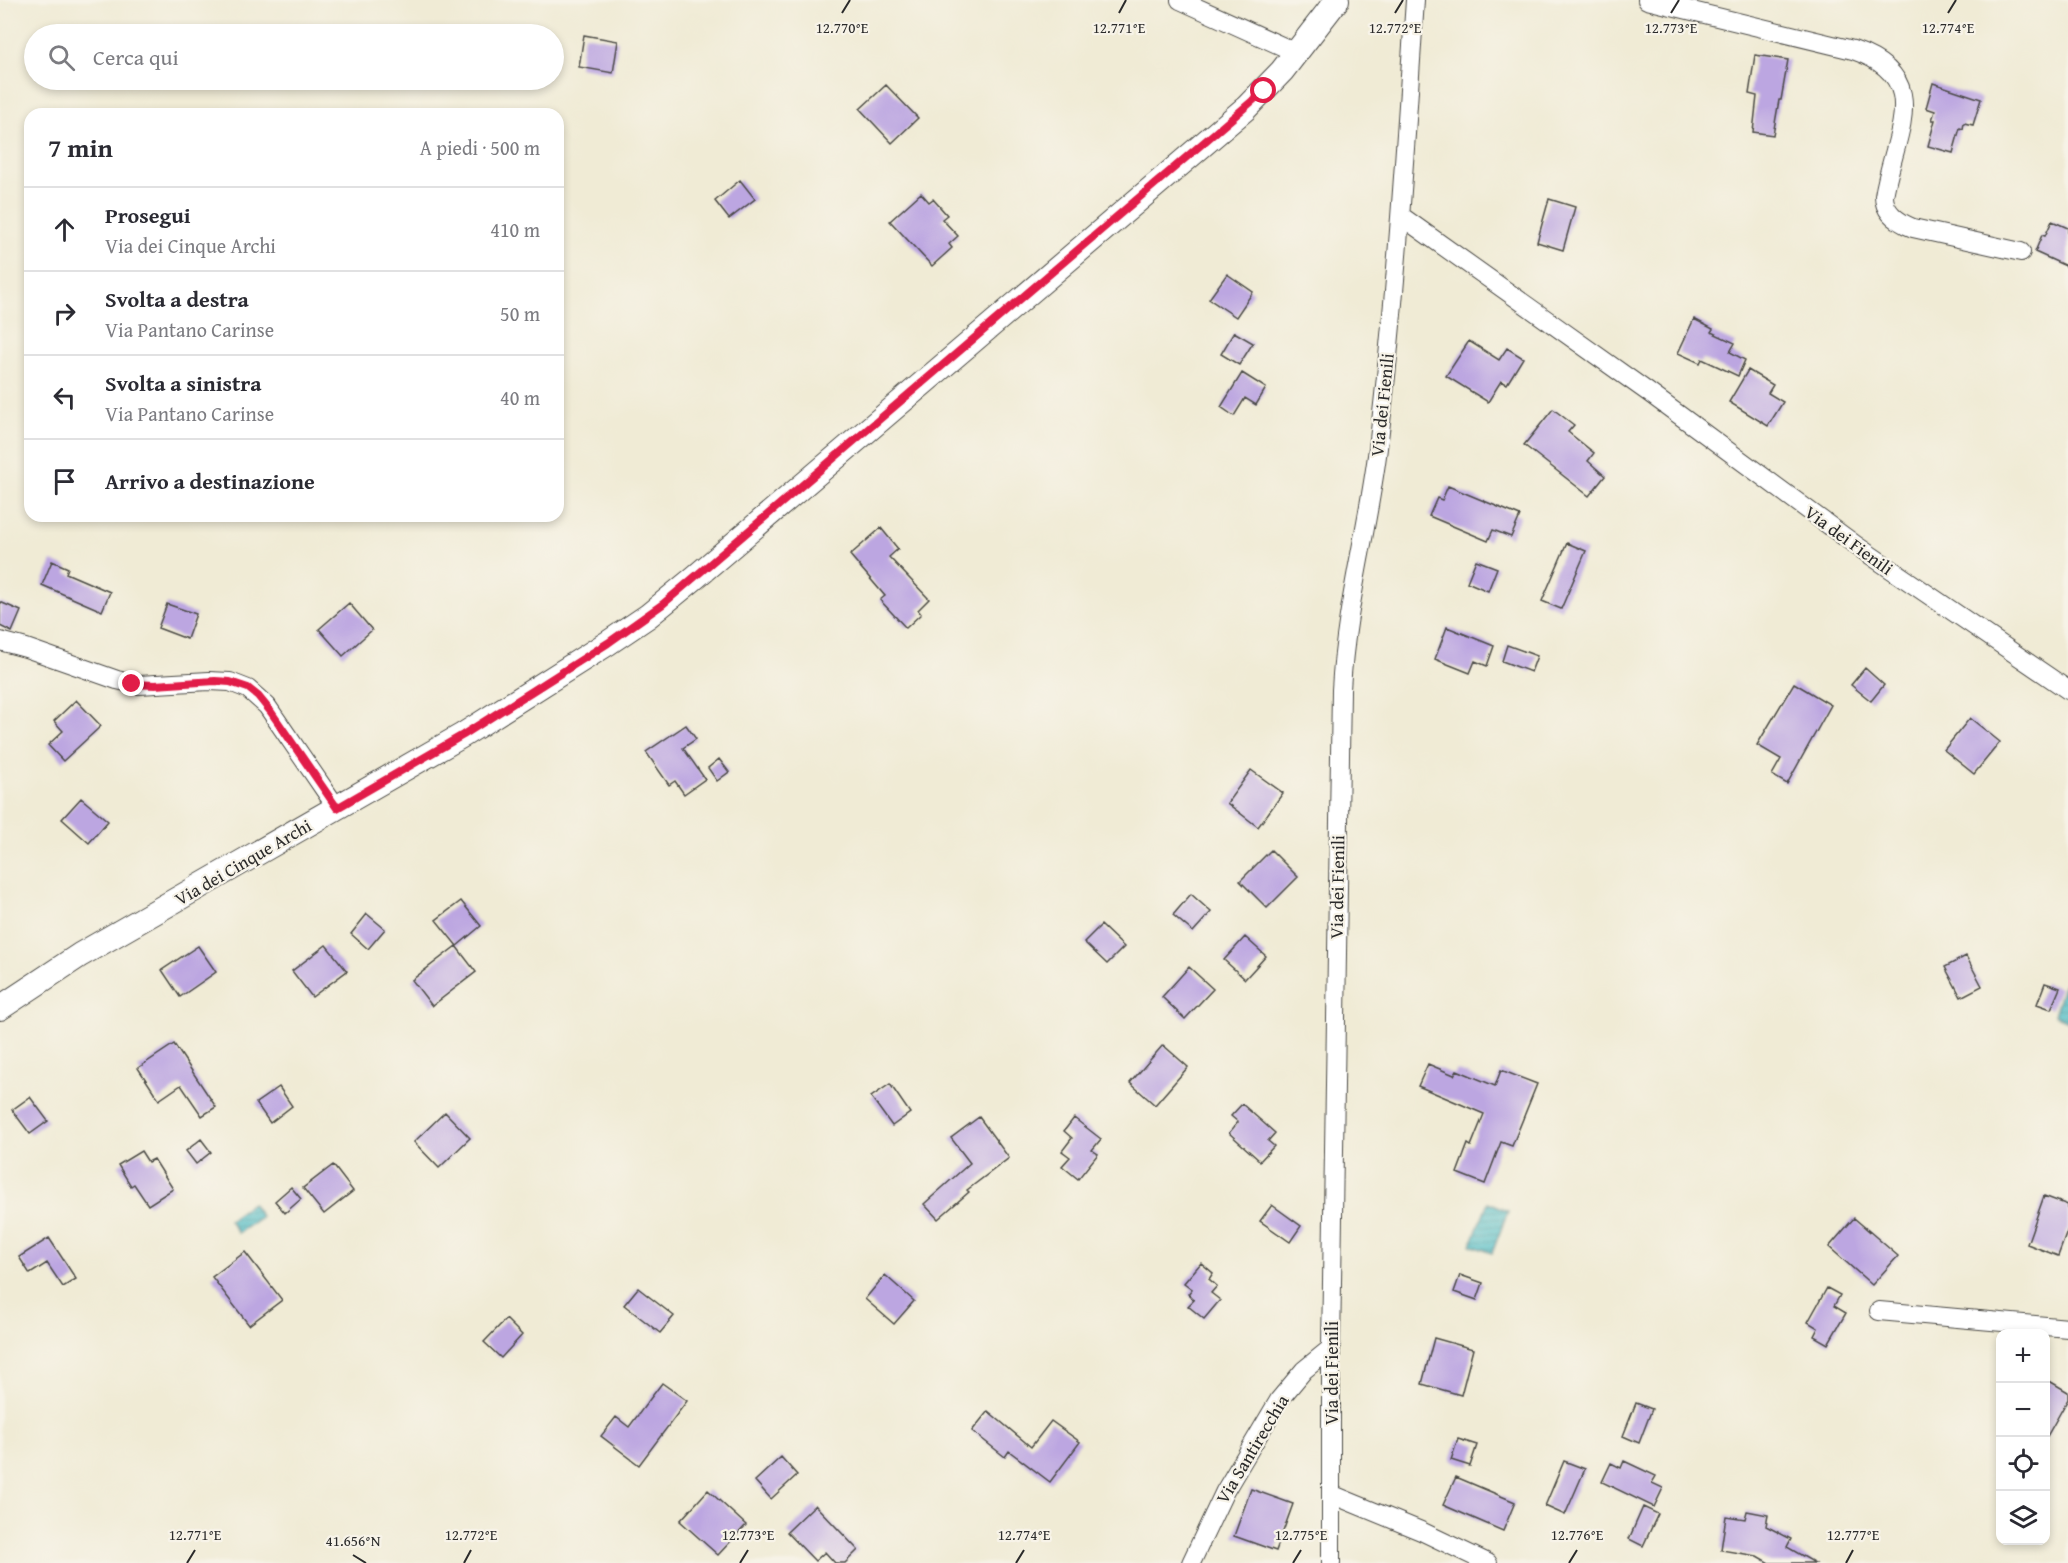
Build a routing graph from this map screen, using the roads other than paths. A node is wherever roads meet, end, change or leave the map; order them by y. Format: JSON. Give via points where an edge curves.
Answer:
{"nodes":[{"id":1,"x":1180,"y":0,"type":"edge"},
{"id":2,"x":1337,"y":0,"type":"edge"},
{"id":3,"x":1415,"y":0,"type":"edge"},
{"id":4,"x":1647,"y":0,"type":"edge"},
{"id":5,"x":1297,"y":53,"type":"junction"},
{"id":6,"x":1401,"y":216,"type":"junction"},
{"id":7,"x":2020,"y":252,"type":"dead end"},
{"id":8,"x":0,"y":641,"type":"edge"},
{"id":9,"x":2068,"y":690,"type":"edge"},
{"id":10,"x":337,"y":808,"type":"junction"},
{"id":11,"x":0,"y":1008,"type":"edge"},
{"id":12,"x":1879,"y":1311,"type":"dead end"},
{"id":13,"x":2068,"y":1328,"type":"edge"},
{"id":14,"x":1331,"y":1348,"type":"junction"},
{"id":15,"x":1331,"y":1494,"type":"junction"},
{"id":16,"x":1191,"y":1563,"type":"edge"},
{"id":17,"x":1331,"y":1563,"type":"edge"},
{"id":18,"x":1488,"y":1563,"type":"edge"}],
"edges":[{"from":1,"to":5,"type":"street"},
{"from":2,"to":5,"type":"main road","name":"Via dei Cinque Archi"},
{"from":3,"to":6,"type":"street","name":"Via dei Fienili"},
{"from":4,"to":7,"type":"street","via":[[1852,50],[1877,60],[1894,74],[1904,99],[1883,201],[1889,212],[1912,228]]},
{"from":5,"to":10,"type":"main road","name":"Via dei Cinque Archi","via":[[1246,108],[663,604],[463,735]]},
{"from":6,"to":9,"type":"street","name":"Via dei Fienili","via":[[1857,546]]},
{"from":6,"to":14,"type":"street","name":"Via dei Fienili","via":[[1377,455],[1342,674]]},
{"from":8,"to":10,"type":"street","via":[[139,685],[215,681],[248,688],[271,712]]},
{"from":10,"to":11,"type":"main road","name":"Via dei Cinque Archi","via":[[80,955]]},
{"from":12,"to":13,"type":"street"},
{"from":14,"to":15,"type":"street","name":"Via dei Fienili"},
{"from":14,"to":16,"type":"street","name":"Via Santirecchia","via":[[1304,1370],[1279,1400],[1225,1491]]},
{"from":15,"to":17,"type":"street","name":"Via dei Fienili"},
{"from":15,"to":18,"type":"street"}]}
